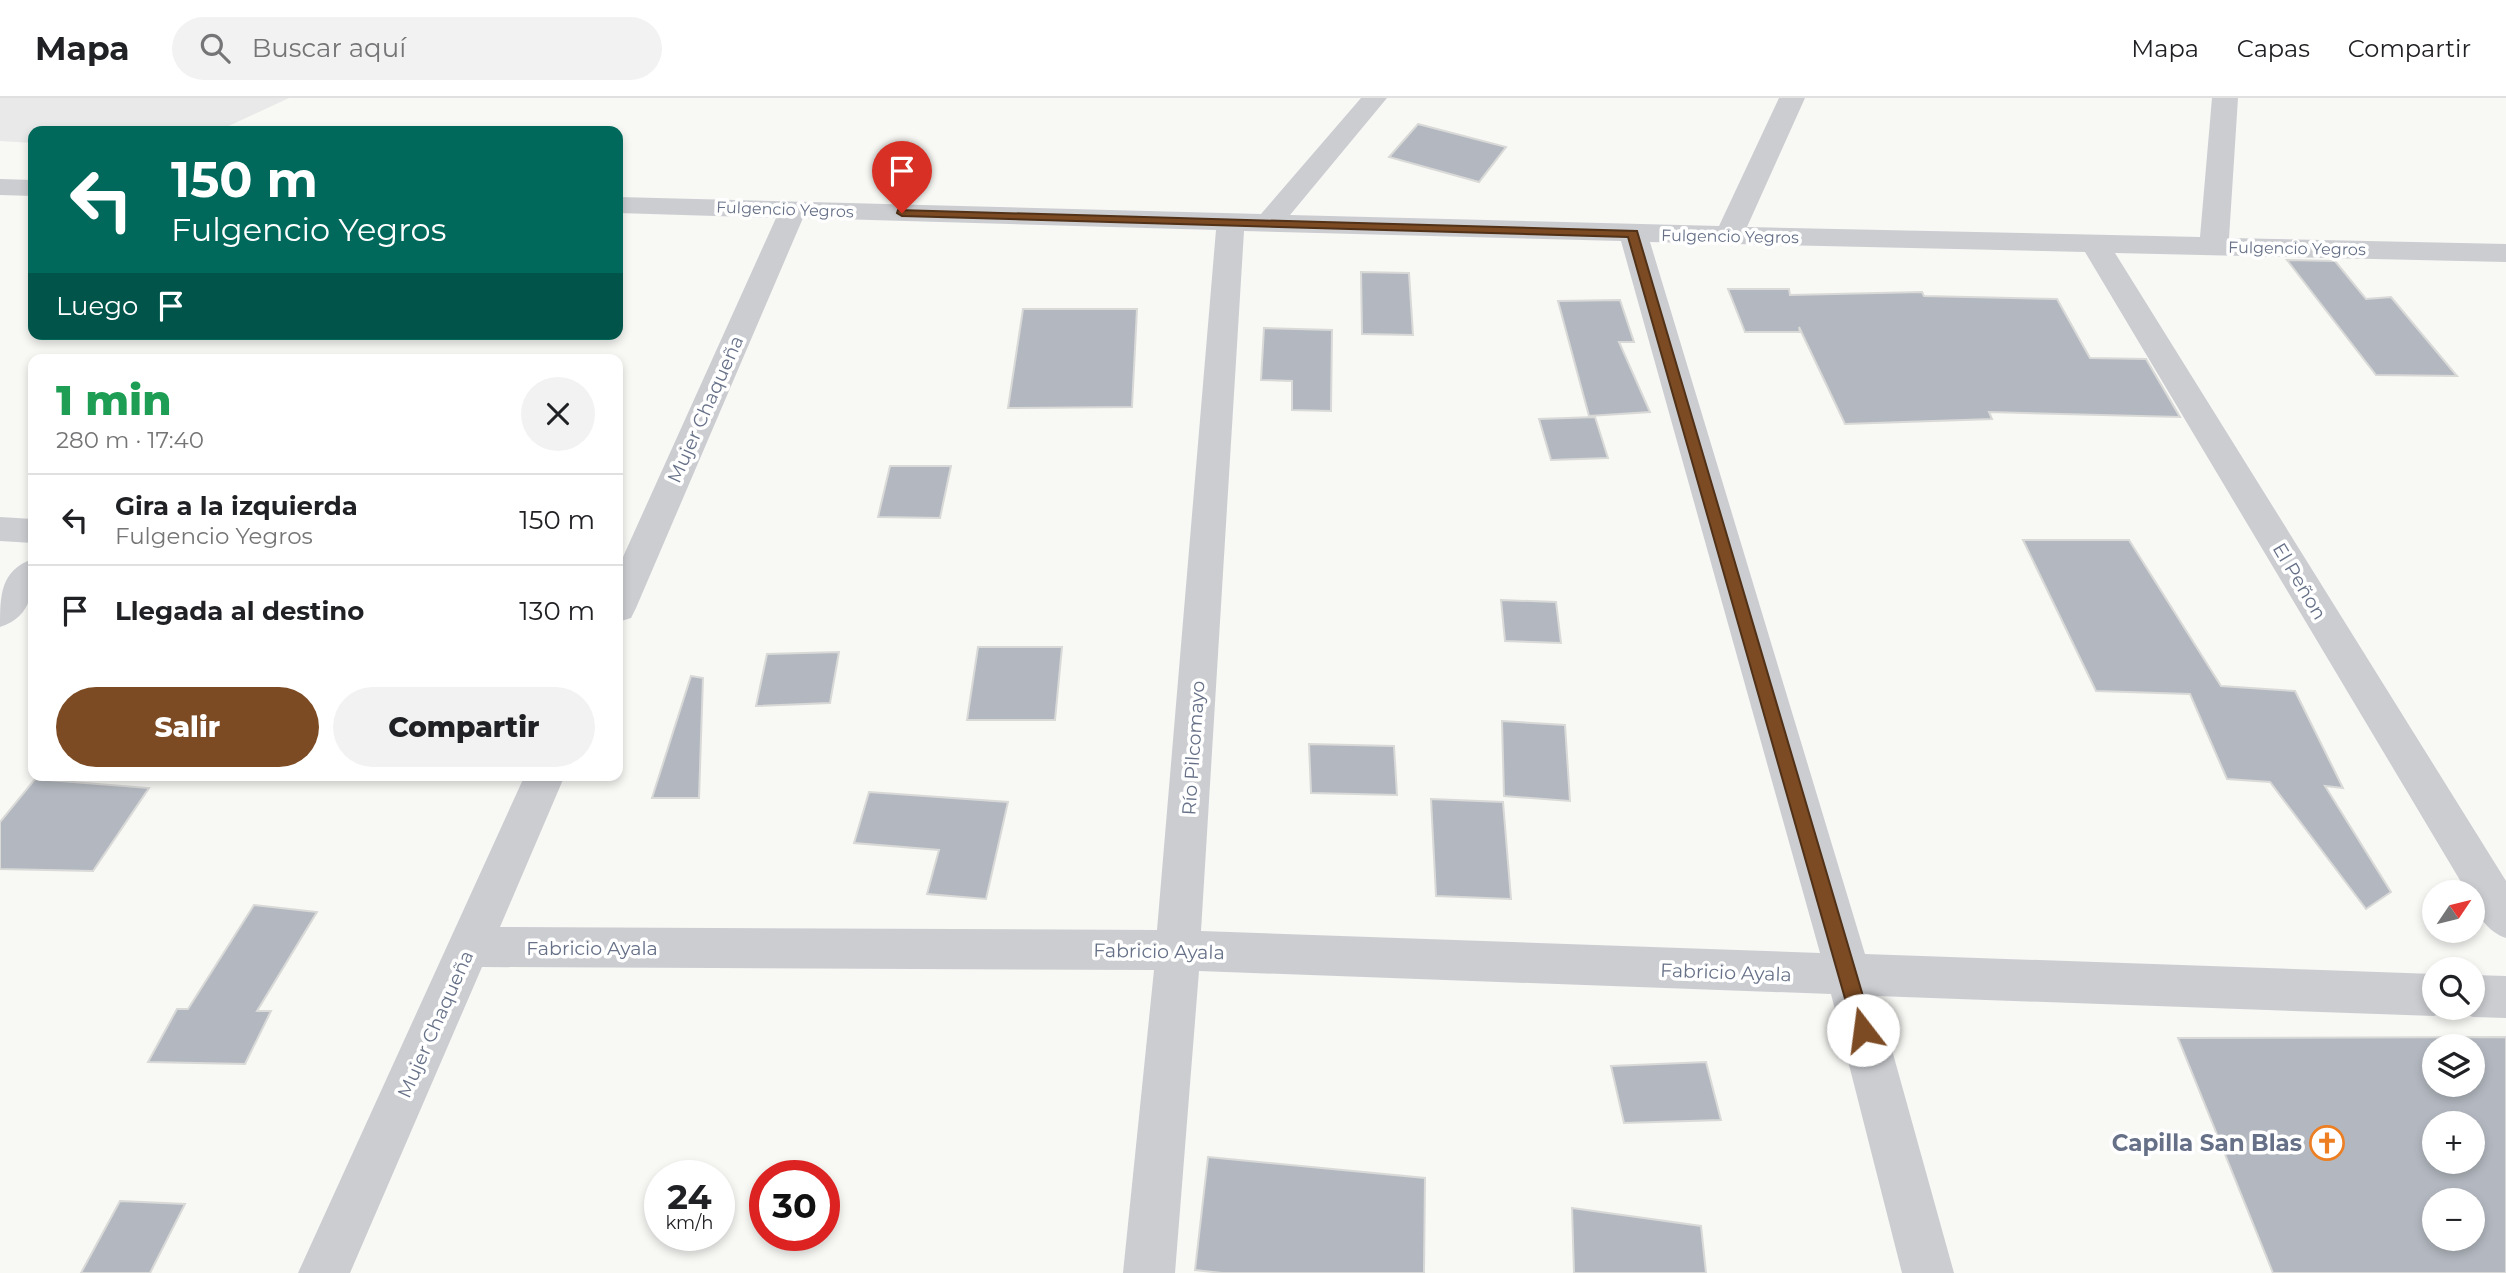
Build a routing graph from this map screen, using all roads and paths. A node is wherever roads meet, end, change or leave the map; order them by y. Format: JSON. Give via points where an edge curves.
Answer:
{"nodes":[{"id":1,"x":1374,"y":98,"type":"edge"},
{"id":2,"x":1792,"y":98,"type":"edge"},
{"id":3,"x":2225,"y":98,"type":"edge"},
{"id":4,"x":0,"y":187,"type":"edge"},
{"id":5,"x":28,"y":188,"type":"edge"},
{"id":6,"x":623,"y":205,"type":"edge"},
{"id":7,"x":793,"y":210,"type":"junction"},
{"id":8,"x":1250,"y":223,"type":"junction"},
{"id":9,"x":1633,"y":233,"type":"junction"},
{"id":10,"x":1729,"y":236,"type":"junction"},
{"id":11,"x":2095,"y":244,"type":"junction"},
{"id":12,"x":2214,"y":246,"type":"junction"},
{"id":13,"x":2506,"y":253,"type":"edge"},
{"id":14,"x":0,"y":529,"type":"edge"},
{"id":15,"x":28,"y":531,"type":"edge"},
{"id":16,"x":28,"y":578,"type":"edge"},
{"id":17,"x":623,"y":585,"type":"edge"},
{"id":18,"x":0,"y":613,"type":"edge"},
{"id":19,"x":542,"y":781,"type":"edge"},
{"id":20,"x":2506,"y":919,"type":"edge"},
{"id":21,"x":469,"y":947,"type":"junction"},
{"id":22,"x":1178,"y":950,"type":"junction"},
{"id":23,"x":1849,"y":976,"type":"junction"},
{"id":24,"x":2422,"y":995,"type":"edge"},
{"id":25,"x":2485,"y":996,"type":"edge"},
{"id":26,"x":2506,"y":997,"type":"edge"},
{"id":27,"x":324,"y":1273,"type":"edge"},
{"id":28,"x":1149,"y":1273,"type":"edge"},
{"id":29,"x":1928,"y":1273,"type":"edge"}],
"edges":[{"from":1,"to":8,"type":"street"},
{"from":2,"to":10,"type":"street"},
{"from":3,"to":12,"type":"street"},
{"from":4,"to":5,"type":"street"},
{"from":6,"to":7,"type":"street","name":"Fulgencio Yegros"},
{"from":7,"to":8,"type":"street","name":"Fulgencio Yegros"},
{"from":7,"to":17,"type":"street","name":"Mujer Chaqueña"},
{"from":8,"to":9,"type":"street","name":"Fulgencio Yegros"},
{"from":8,"to":22,"type":"street","name":"Río Pilcomayo"},
{"from":9,"to":10,"type":"street","name":"Fulgencio Yegros"},
{"from":9,"to":23,"type":"street"},
{"from":10,"to":11,"type":"street","name":"Fulgencio Yegros"},
{"from":11,"to":12,"type":"street","name":"Fulgencio Yegros"},
{"from":11,"to":20,"type":"street","name":"El Peñon"},
{"from":12,"to":13,"type":"street","name":"Fulgencio Yegros"},
{"from":14,"to":15,"type":"street"},
{"from":16,"to":18,"type":"street"},
{"from":19,"to":21,"type":"street","name":"Mujer Chaqueña"},
{"from":21,"to":22,"type":"street","name":"Fabricio Ayala"},
{"from":21,"to":27,"type":"street","name":"Mujer Chaqueña"},
{"from":22,"to":23,"type":"street","name":"Fabricio Ayala"},
{"from":22,"to":28,"type":"street","name":"Río Pilcomayo"},
{"from":23,"to":24,"type":"street","name":"Fabricio Ayala"},
{"from":23,"to":29,"type":"street"},
{"from":25,"to":26,"type":"street"}]}
